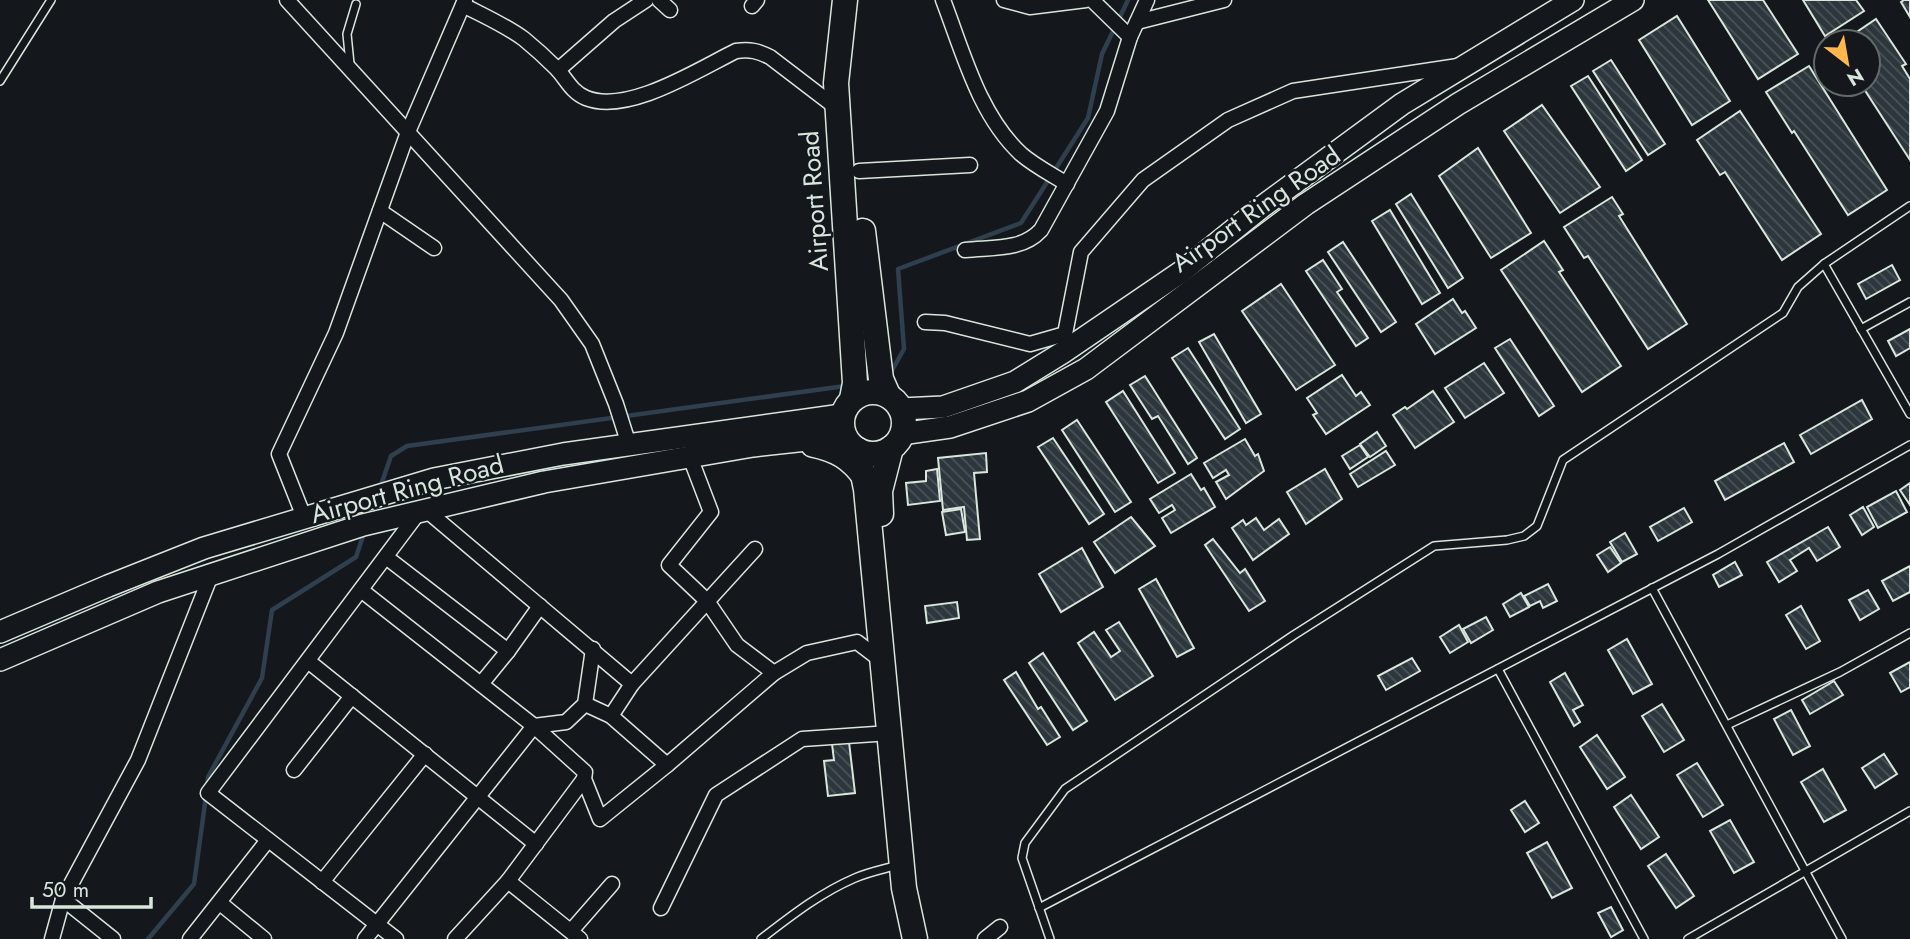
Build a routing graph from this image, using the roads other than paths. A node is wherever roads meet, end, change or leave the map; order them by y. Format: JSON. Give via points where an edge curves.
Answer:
{"nodes":[{"id":1,"x":51,"y":0,"type":"edge"},
{"id":2,"x":287,"y":0,"type":"edge"},
{"id":3,"x":646,"y":0,"type":"edge"},
{"id":4,"x":845,"y":0,"type":"edge"},
{"id":5,"x":862,"y":0,"type":"edge"},
{"id":6,"x":943,"y":0,"type":"edge"},
{"id":7,"x":1004,"y":0,"type":"edge"},
{"id":8,"x":1086,"y":0,"type":"edge"},
{"id":9,"x":1147,"y":0,"type":"edge"},
{"id":10,"x":1224,"y":0,"type":"edge"},
{"id":11,"x":1573,"y":0,"type":"edge"},
{"id":12,"x":1633,"y":0,"type":"edge"},
{"id":13,"x":464,"y":3,"type":"edge"},
{"id":14,"x":356,"y":4,"type":"dead end"},
{"id":15,"x":1110,"y":16,"type":"edge"},
{"id":16,"x":1137,"y":22,"type":"junction"},
{"id":17,"x":1466,"y":65,"type":"junction"},
{"id":18,"x":350,"y":69,"type":"junction"},
{"id":19,"x":558,"y":70,"type":"junction"},
{"id":20,"x":0,"y":81,"type":"edge"},
{"id":21,"x":838,"y":108,"type":"junction"},
{"id":22,"x":408,"y":132,"type":"junction"},
{"id":23,"x":970,"y":165,"type":"dead end"},
{"id":24,"x":859,"y":171,"type":"junction"},
{"id":25,"x":1056,"y":178,"type":"junction"},
{"id":26,"x":1910,"y":206,"type":"edge"},
{"id":27,"x":380,"y":211,"type":"junction"},
{"id":28,"x":434,"y":248,"type":"dead end"},
{"id":29,"x":965,"y":250,"type":"dead end"},
{"id":30,"x":1824,"y":264,"type":"junction"},
{"id":31,"x":1910,"y":302,"type":"edge"},
{"id":32,"x":925,"y":322,"type":"dead end"},
{"id":33,"x":1861,"y":329,"type":"junction"},
{"id":34,"x":894,"y":402,"type":"junction"},
{"id":35,"x":1910,"y":414,"type":"edge"},
{"id":36,"x":850,"y":426,"type":"junction"},
{"id":37,"x":950,"y":427,"type":"junction"},
{"id":38,"x":896,"y":441,"type":"junction"},
{"id":39,"x":781,"y":443,"type":"junction"},
{"id":40,"x":629,"y":445,"type":"junction"},
{"id":41,"x":1910,"y":445,"type":"edge"},
{"id":42,"x":690,"y":457,"type":"junction"},
{"id":43,"x":872,"y":485,"type":"junction"},
{"id":44,"x":422,"y":511,"type":"junction"},
{"id":45,"x":304,"y":517,"type":"junction"},
{"id":46,"x":755,"y":549,"type":"dead end"},
{"id":47,"x":386,"y":557,"type":"junction"},
{"id":48,"x":211,"y":575,"type":"junction"},
{"id":49,"x":1652,"y":588,"type":"junction"},
{"id":50,"x":361,"y":590,"type":"junction"},
{"id":51,"x":707,"y":601,"type":"junction"},
{"id":52,"x":540,"y":606,"type":"junction"},
{"id":53,"x":0,"y":632,"type":"edge"},
{"id":54,"x":1910,"y":633,"type":"edge"},
{"id":55,"x":593,"y":649,"type":"junction"},
{"id":56,"x":509,"y":651,"type":"junction"},
{"id":57,"x":0,"y":660,"type":"edge"},
{"id":58,"x":308,"y":661,"type":"junction"},
{"id":59,"x":884,"y":661,"type":"junction"},
{"id":60,"x":1498,"y":669,"type":"junction"},
{"id":61,"x":774,"y":673,"type":"junction"},
{"id":62,"x":481,"y":684,"type":"junction"},
{"id":63,"x":632,"y":684,"type":"junction"},
{"id":64,"x":352,"y":696,"type":"junction"},
{"id":65,"x":585,"y":704,"type":"junction"},
{"id":66,"x":611,"y":716,"type":"junction"},
{"id":67,"x":1727,"y":725,"type":"junction"},
{"id":68,"x":534,"y":726,"type":"junction"},
{"id":69,"x":890,"y":733,"type":"junction"},
{"id":70,"x":425,"y":754,"type":"junction"},
{"id":71,"x":667,"y":765,"type":"junction"},
{"id":72,"x":294,"y":770,"type":"dead end"},
{"id":73,"x":584,"y":779,"type":"junction"},
{"id":74,"x":478,"y":796,"type":"junction"},
{"id":75,"x":1910,"y":811,"type":"edge"},
{"id":76,"x":268,"y":840,"type":"junction"},
{"id":77,"x":536,"y":844,"type":"junction"},
{"id":78,"x":902,"y":864,"type":"junction"},
{"id":79,"x":1806,"y":871,"type":"junction"},
{"id":80,"x":508,"y":881,"type":"junction"},
{"id":81,"x":322,"y":882,"type":"junction"},
{"id":82,"x":612,"y":884,"type":"dead end"},
{"id":83,"x":62,"y":899,"type":"junction"},
{"id":84,"x":220,"y":903,"type":"junction"},
{"id":85,"x":661,"y":908,"type":"dead end"},
{"id":86,"x":1039,"y":908,"type":"junction"},
{"id":87,"x":376,"y":924,"type":"junction"},
{"id":88,"x":1000,"y":927,"type":"dead end"},
{"id":89,"x":575,"y":935,"type":"edge"},
{"id":90,"x":51,"y":939,"type":"edge"},
{"id":91,"x":112,"y":939,"type":"edge"},
{"id":92,"x":190,"y":939,"type":"edge"},
{"id":93,"x":264,"y":939,"type":"edge"},
{"id":94,"x":365,"y":939,"type":"edge"},
{"id":95,"x":396,"y":939,"type":"edge"},
{"id":96,"x":455,"y":939,"type":"edge"},
{"id":97,"x":761,"y":939,"type":"edge"},
{"id":98,"x":915,"y":939,"type":"edge"},
{"id":99,"x":985,"y":939,"type":"edge"},
{"id":100,"x":1050,"y":939,"type":"edge"},
{"id":101,"x":1644,"y":939,"type":"edge"},
{"id":102,"x":1688,"y":939,"type":"edge"},
{"id":103,"x":1842,"y":939,"type":"edge"}],
"edges":[{"from":1,"to":20,"type":"lane"},
{"from":2,"to":18,"type":"street"},
{"from":3,"to":19,"type":"street"},
{"from":4,"to":21,"type":"highway","name":"Airport Road","via":[[836,83]]},
{"from":5,"to":24,"type":"highway","name":"Airport Road","via":[[853,83]]},
{"from":6,"to":25,"type":"street","via":[[997,127],[1019,152]]},
{"from":7,"to":8,"type":"street","via":[[1030,7]]},
{"from":9,"to":16,"type":"street"},
{"from":10,"to":16,"type":"street"},
{"from":11,"to":17,"type":"main road","name":"Airport Ring Road"},
{"from":12,"to":37,"type":"main road","name":"Airport Ring Road","via":[[1458,104],[1306,204],[1086,369],[1028,401]]},
{"from":13,"to":19,"type":"street","via":[[506,27]]},
{"from":13,"to":22,"type":"street"},
{"from":14,"to":18,"type":"lane","via":[[347,34]]},
{"from":15,"to":16,"type":"street"},
{"from":15,"to":25,"type":"street","via":[[1107,111]]},
{"from":17,"to":32,"type":"street","via":[[1293,91],[1228,120],[1143,180],[1081,252],[1065,334],[1030,344]]},
{"from":17,"to":34,"type":"main road","name":"Airport Ring Road","via":[[1402,104],[1181,272],[1015,382],[943,407]]},
{"from":18,"to":22,"type":"street"},
{"from":19,"to":21,"type":"street","via":[[584,97],[603,102],[661,88],[736,51],[758,51]]},
{"from":21,"to":36,"type":"highway","name":"Airport Road","via":[[855,383]]},
{"from":22,"to":27,"type":"street"},
{"from":22,"to":40,"type":"street","via":[[561,300],[592,344]]},
{"from":23,"to":24,"type":"street"},
{"from":24,"to":34,"type":"highway","name":"Airport Road","via":[[881,379]]},
{"from":25,"to":29,"type":"street","via":[[1041,230],[1032,240],[1023,245]]},
{"from":26,"to":30,"type":"lane"},
{"from":27,"to":28,"type":"street"},
{"from":27,"to":45,"type":"street","via":[[336,333],[279,454]]},
{"from":30,"to":33,"type":"lane"},
{"from":30,"to":86,"type":"lane","via":[[1798,287],[1783,313],[1563,460],[1537,526],[1524,536],[1434,546],[1065,789],[1026,843],[1022,858]]},
{"from":31,"to":33,"type":"lane"},
{"from":33,"to":35,"type":"lane"},
{"from":34,"to":36,"type":"highway","via":[[869,392]]},
{"from":34,"to":38,"type":"highway","via":[[904,426]]},
{"from":36,"to":38,"type":"highway","via":[[874,454]]},
{"from":36,"to":39,"type":"main road","name":"Airport Ring Road","via":[[834,437]]},
{"from":36,"to":40,"type":"main road","name":"Airport Ring Road"},
{"from":36,"to":43,"type":"highway","name":"Airport Road"},
{"from":37,"to":38,"type":"main road","name":"Airport Ring Road"},
{"from":37,"to":43,"type":"main road","via":[[907,447]]},
{"from":38,"to":43,"type":"highway"},
{"from":39,"to":42,"type":"main road","name":"Airport Ring Road"},
{"from":39,"to":43,"type":"main road","via":[[838,453]]},
{"from":40,"to":45,"type":"main road","name":"Airport Ring Road","via":[[434,479]]},
{"from":41,"to":49,"type":"lane"},
{"from":42,"to":44,"type":"main road","name":"Airport Ring Road","via":[[544,482]]},
{"from":42,"to":51,"type":"street","via":[[711,512],[669,565]]},
{"from":43,"to":59,"type":"highway"},
{"from":44,"to":47,"type":"street"},
{"from":44,"to":48,"type":"main road","name":"Airport Ring Road"},
{"from":44,"to":52,"type":"street"},
{"from":45,"to":53,"type":"main road","name":"Airport Ring Road","via":[[204,548]]},
{"from":46,"to":51,"type":"street"},
{"from":47,"to":50,"type":"street"},
{"from":47,"to":56,"type":"street"},
{"from":48,"to":57,"type":"main road","name":"Airport Ring Road","via":[[158,592]]},
{"from":48,"to":83,"type":"street","via":[[138,760]]},
{"from":49,"to":60,"type":"lane"},
{"from":49,"to":67,"type":"lane"},
{"from":50,"to":58,"type":"street"},
{"from":50,"to":62,"type":"street"},
{"from":51,"to":61,"type":"street","via":[[737,645]]},
{"from":51,"to":63,"type":"street"},
{"from":52,"to":55,"type":"street"},
{"from":52,"to":56,"type":"street"},
{"from":54,"to":67,"type":"lane"},
{"from":55,"to":63,"type":"street"},
{"from":55,"to":65,"type":"street"},
{"from":56,"to":62,"type":"street"},
{"from":58,"to":64,"type":"street"},
{"from":58,"to":76,"type":"street","via":[[208,793]]},
{"from":59,"to":61,"type":"street","via":[[857,642],[807,653]]},
{"from":59,"to":69,"type":"highway"},
{"from":60,"to":86,"type":"lane"},
{"from":60,"to":101,"type":"lane"},
{"from":61,"to":71,"type":"street"},
{"from":62,"to":68,"type":"street"},
{"from":63,"to":66,"type":"street"},
{"from":64,"to":70,"type":"street"},
{"from":64,"to":72,"type":"street"},
{"from":65,"to":66,"type":"street"},
{"from":65,"to":68,"type":"street","via":[[566,722]]},
{"from":66,"to":71,"type":"street"},
{"from":67,"to":79,"type":"lane"},
{"from":68,"to":73,"type":"street","via":[[585,772]]},
{"from":68,"to":74,"type":"street"},
{"from":69,"to":78,"type":"highway"},
{"from":69,"to":85,"type":"street","via":[[802,739],[716,795]]},
{"from":70,"to":74,"type":"street"},
{"from":70,"to":81,"type":"street"},
{"from":71,"to":73,"type":"street","via":[[600,818]]},
{"from":73,"to":77,"type":"street"},
{"from":74,"to":77,"type":"street"},
{"from":74,"to":87,"type":"street"},
{"from":75,"to":79,"type":"lane"},
{"from":76,"to":81,"type":"street"},
{"from":76,"to":84,"type":"street"},
{"from":77,"to":80,"type":"street"},
{"from":78,"to":97,"type":"lane","via":[[856,877],[802,907]]},
{"from":78,"to":98,"type":"highway"},
{"from":79,"to":102,"type":"lane"},
{"from":79,"to":103,"type":"lane"},
{"from":80,"to":89,"type":"street"},
{"from":80,"to":96,"type":"street"},
{"from":81,"to":87,"type":"street"},
{"from":82,"to":89,"type":"street"},
{"from":83,"to":90,"type":"street"},
{"from":83,"to":91,"type":"street"},
{"from":84,"to":92,"type":"street"},
{"from":84,"to":93,"type":"street"},
{"from":86,"to":100,"type":"lane"},
{"from":87,"to":94,"type":"street"},
{"from":87,"to":95,"type":"street"},
{"from":88,"to":99,"type":"street"}]}
